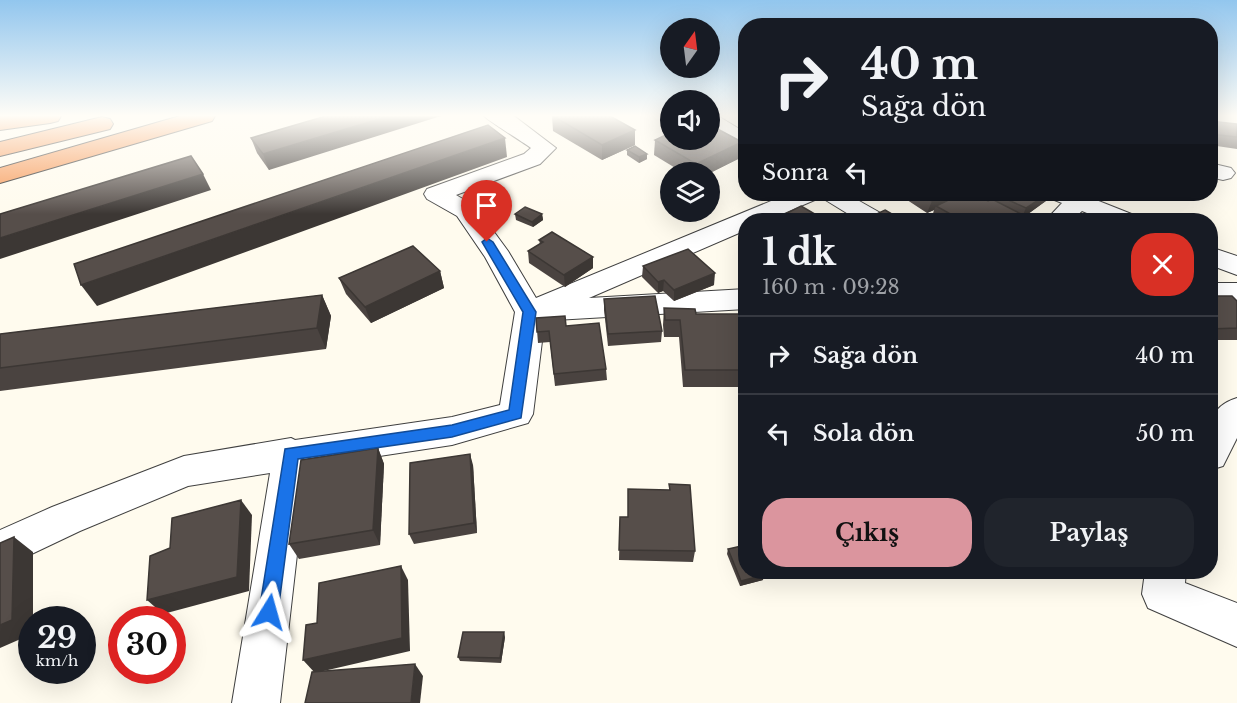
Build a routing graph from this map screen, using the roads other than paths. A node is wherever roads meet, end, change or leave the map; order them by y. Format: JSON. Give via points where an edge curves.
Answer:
{"nodes":[{"id":1,"x":92,"y":149,"type":"edge"},
{"id":2,"x":544,"y":149,"type":"edge"},
{"id":3,"x":0,"y":176,"type":"edge"},
{"id":4,"x":792,"y":201,"type":"edge"},
{"id":5,"x":842,"y":201,"type":"edge"},
{"id":6,"x":1080,"y":201,"type":"edge"},
{"id":7,"x":763,"y":213,"type":"edge"},
{"id":8,"x":863,"y":213,"type":"edge"},
{"id":9,"x":1108,"y":213,"type":"edge"},
{"id":10,"x":738,"y":224,"type":"edge"},
{"id":11,"x":1218,"y":258,"type":"edge"},
{"id":12,"x":1237,"y":266,"type":"edge"},
{"id":13,"x":1218,"y":293,"type":"edge"},
{"id":14,"x":1237,"y":293,"type":"edge"},
{"id":15,"x":738,"y":299,"type":"edge"},
{"id":16,"x":530,"y":312,"type":"junction"},
{"id":17,"x":1237,"y":411,"type":"edge"},
{"id":18,"x":1218,"y":440,"type":"edge"},
{"id":19,"x":291,"y":453,"type":"junction"},
{"id":20,"x":0,"y":550,"type":"edge"},
{"id":21,"x":1165,"y":579,"type":"edge"},
{"id":22,"x":1237,"y":625,"type":"edge"},
{"id":23,"x":256,"y":703,"type":"edge"}],
"edges":[{"from":1,"to":3,"type":"highway"},
{"from":2,"to":16,"type":"street","via":[[532,159],[436,194],[466,211]]},
{"from":4,"to":7,"type":"street"},
{"from":5,"to":8,"type":"street"},
{"from":6,"to":9,"type":"street"},
{"from":10,"to":16,"type":"street"},
{"from":11,"to":12,"type":"street"},
{"from":13,"to":14,"type":"street"},
{"from":15,"to":16,"type":"street"},
{"from":16,"to":19,"type":"street","via":[[516,414],[452,431]]},
{"from":17,"to":18,"type":"street"},
{"from":19,"to":20,"type":"street","via":[[184,471]]},
{"from":19,"to":23,"type":"street"},
{"from":21,"to":22,"type":"street","via":[[1163,594]]}]}
